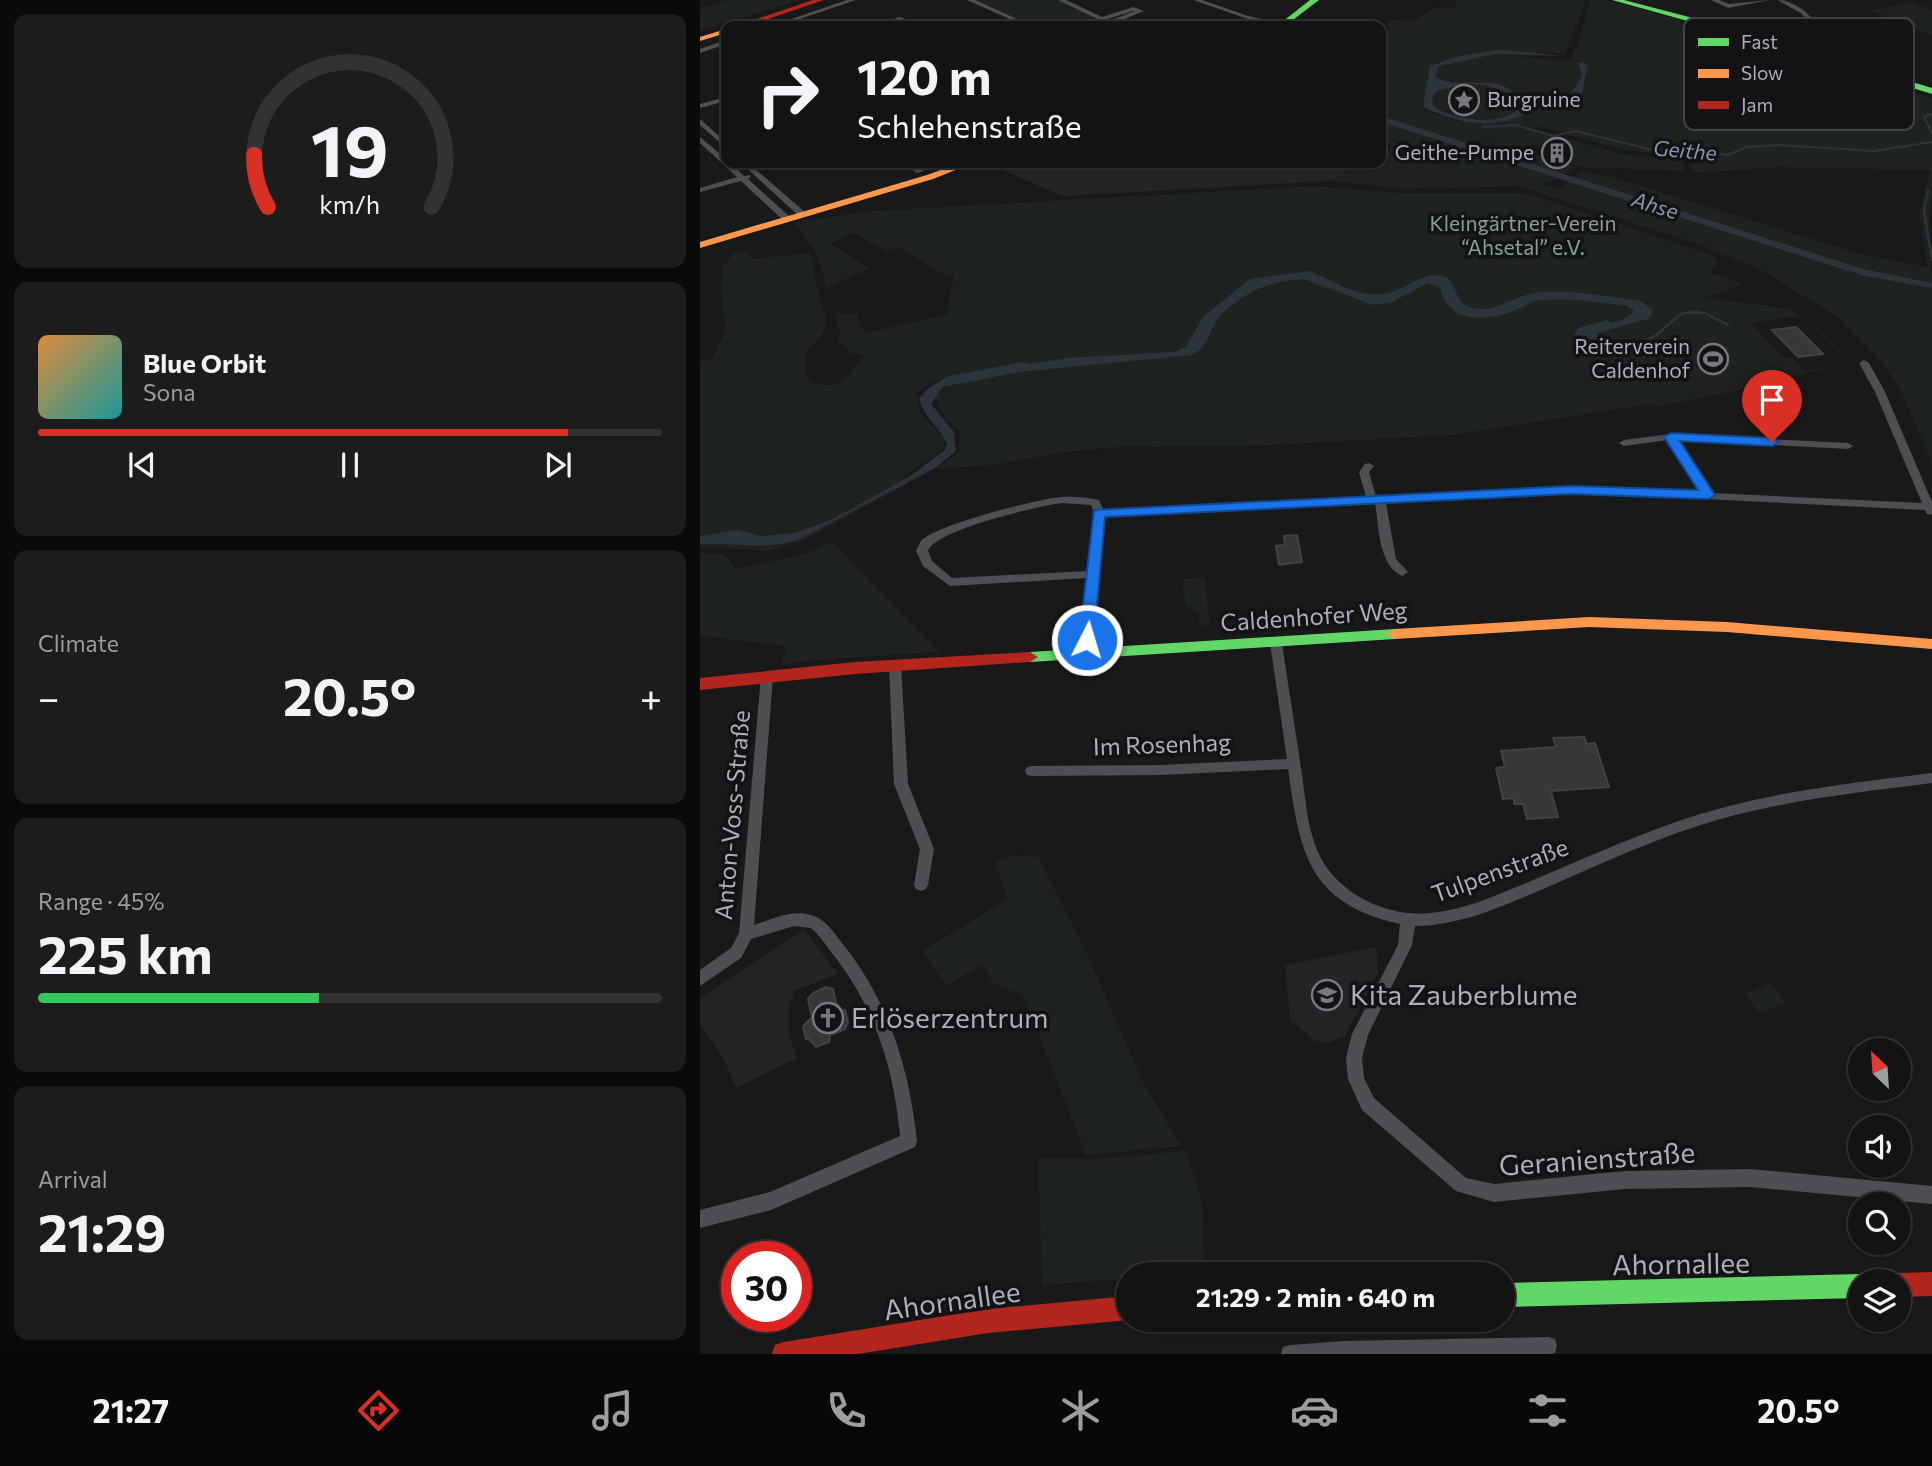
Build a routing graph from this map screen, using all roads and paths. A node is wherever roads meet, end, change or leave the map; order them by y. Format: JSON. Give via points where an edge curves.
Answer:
{"nodes":[{"id":1,"x":820,"y":0,"type":"edge"},
{"id":2,"x":853,"y":0,"type":"edge"},
{"id":3,"x":970,"y":0,"type":"edge"},
{"id":4,"x":1061,"y":0,"type":"edge"},
{"id":5,"x":1196,"y":0,"type":"edge"},
{"id":6,"x":1315,"y":0,"type":"edge"},
{"id":7,"x":1616,"y":0,"type":"edge"},
{"id":8,"x":1714,"y":0,"type":"edge"},
{"id":9,"x":1766,"y":0,"type":"edge"},
{"id":10,"x":1781,"y":0,"type":"edge"},
{"id":11,"x":1811,"y":18,"type":"edge"},
{"id":12,"x":1101,"y":19,"type":"junction"},
{"id":13,"x":1684,"y":19,"type":"edge"},
{"id":14,"x":755,"y":21,"type":"edge"},
{"id":15,"x":789,"y":21,"type":"edge"},
{"id":16,"x":1018,"y":21,"type":"edge"},
{"id":17,"x":1106,"y":21,"type":"edge"},
{"id":18,"x":1115,"y":21,"type":"edge"},
{"id":19,"x":1264,"y":21,"type":"edge"},
{"id":20,"x":1287,"y":21,"type":"edge"},
{"id":21,"x":721,"y":33,"type":"edge"},
{"id":22,"x":700,"y":39,"type":"edge"},
{"id":23,"x":721,"y":44,"type":"edge"},
{"id":24,"x":700,"y":51,"type":"edge"},
{"id":25,"x":1914,"y":85,"type":"edge"},
{"id":26,"x":1932,"y":91,"type":"edge"},
{"id":27,"x":721,"y":100,"type":"edge"},
{"id":28,"x":700,"y":106,"type":"edge"},
{"id":29,"x":700,"y":121,"type":"edge"},
{"id":30,"x":700,"y":139,"type":"edge"},
{"id":31,"x":721,"y":141,"type":"edge"},
{"id":32,"x":721,"y":158,"type":"edge"},
{"id":33,"x":731,"y":168,"type":"edge"},
{"id":34,"x":750,"y":168,"type":"edge"},
{"id":35,"x":915,"y":168,"type":"edge"},
{"id":36,"x":952,"y":168,"type":"edge"},
{"id":37,"x":920,"y":171,"type":"dead end"},
{"id":38,"x":757,"y":174,"type":"junction"},
{"id":39,"x":742,"y":178,"type":"junction"},
{"id":40,"x":700,"y":190,"type":"edge"},
{"id":41,"x":795,"y":218,"type":"junction"},
{"id":42,"x":700,"y":245,"type":"edge"},
{"id":43,"x":1864,"y":363,"type":"dead end"},
{"id":44,"x":1671,"y":437,"type":"junction"},
{"id":45,"x":1624,"y":443,"type":"dead end"},
{"id":46,"x":1848,"y":446,"type":"dead end"},
{"id":47,"x":1369,"y":466,"type":"dead end"},
{"id":48,"x":1708,"y":495,"type":"junction"},
{"id":49,"x":1376,"y":500,"type":"junction"},
{"id":50,"x":1930,"y":511,"type":"edge"},
{"id":51,"x":1099,"y":513,"type":"junction"},
{"id":52,"x":1402,"y":572,"type":"dead end"},
{"id":53,"x":1093,"y":574,"type":"junction"},
{"id":54,"x":1276,"y":643,"type":"junction"},
{"id":55,"x":1932,"y":644,"type":"edge"},
{"id":56,"x":1086,"y":654,"type":"junction"},
{"id":57,"x":895,"y":666,"type":"junction"},
{"id":58,"x":766,"y":676,"type":"junction"},
{"id":59,"x":700,"y":684,"type":"edge"},
{"id":60,"x":1293,"y":764,"type":"junction"},
{"id":61,"x":1031,"y":771,"type":"dead end"},
{"id":62,"x":1932,"y":778,"type":"edge"},
{"id":63,"x":921,"y":885,"type":"dead end"},
{"id":64,"x":1408,"y":921,"type":"junction"},
{"id":65,"x":746,"y":934,"type":"junction"},
{"id":66,"x":700,"y":979,"type":"edge"},
{"id":67,"x":1932,"y":1195,"type":"edge"},
{"id":68,"x":700,"y":1219,"type":"edge"},
{"id":69,"x":1932,"y":1284,"type":"edge"},
{"id":70,"x":1911,"y":1285,"type":"edge"},
{"id":71,"x":1848,"y":1286,"type":"edge"},
{"id":72,"x":1515,"y":1295,"type":"edge"},
{"id":73,"x":1116,"y":1309,"type":"edge"},
{"id":74,"x":1548,"y":1346,"type":"dead end"},
{"id":75,"x":1402,"y":1352,"type":"edge"},
{"id":76,"x":784,"y":1354,"type":"edge"},
{"id":77,"x":1290,"y":1354,"type":"edge"}],
"edges":[{"from":1,"to":14,"type":"street"},
{"from":2,"to":15,"type":"street"},
{"from":3,"to":16,"type":"street"},
{"from":4,"to":12,"type":"street"},
{"from":5,"to":19,"type":"street"},
{"from":6,"to":20,"type":"street"},
{"from":7,"to":13,"type":"street"},
{"from":8,"to":9,"type":"street","via":[[1728,6]]},
{"from":10,"to":11,"type":"street"},
{"from":12,"to":17,"type":"street"},
{"from":12,"to":18,"type":"street","via":[[1133,9],[1141,11]]},
{"from":21,"to":22,"type":"street"},
{"from":23,"to":24,"type":"street"},
{"from":25,"to":26,"type":"street"},
{"from":27,"to":28,"type":"street"},
{"from":29,"to":31,"type":"street"},
{"from":30,"to":32,"type":"street"},
{"from":33,"to":39,"type":"street"},
{"from":34,"to":38,"type":"street"},
{"from":35,"to":37,"type":"street"},
{"from":36,"to":41,"type":"street"},
{"from":38,"to":39,"type":"street"},
{"from":38,"to":41,"type":"street"},
{"from":39,"to":40,"type":"street"},
{"from":39,"to":41,"type":"street"},
{"from":41,"to":42,"type":"street"},
{"from":43,"to":50,"type":"street","via":[[1881,392]]},
{"from":44,"to":45,"type":"street"},
{"from":44,"to":46,"type":"street"},
{"from":44,"to":48,"type":"street"},
{"from":47,"to":49,"type":"street","via":[[1364,472]]},
{"from":48,"to":49,"type":"street","via":[[1585,490]]},
{"from":48,"to":50,"type":"street"},
{"from":49,"to":51,"type":"street"},
{"from":49,"to":52,"type":"street","via":[[1391,560]]},
{"from":51,"to":53,"type":"street"},
{"from":51,"to":53,"type":"street","via":[[1095,502],[1063,498],[941,533],[922,547],[927,563],[950,582]]},
{"from":53,"to":56,"type":"street"},
{"from":54,"to":55,"type":"street","name":"Caldenhofer Weg","via":[[1634,622]]},
{"from":54,"to":56,"type":"street","name":"Caldenhofer Weg"},
{"from":54,"to":60,"type":"street","name":"Tulpenstraße"},
{"from":56,"to":57,"type":"street","name":"Caldenhofer Weg"},
{"from":57,"to":58,"type":"street","name":"Caldenhofer Weg"},
{"from":57,"to":63,"type":"street","via":[[901,784],[927,849]]},
{"from":58,"to":59,"type":"street","name":"Caldenhofer Weg"},
{"from":58,"to":65,"type":"street","name":"Anton-Voss-Straße"},
{"from":60,"to":61,"type":"street","name":"Im Rosenhag"},
{"from":60,"to":64,"type":"street","name":"Tulpenstraße","via":[[1306,841],[1317,868],[1369,911]]},
{"from":62,"to":64,"type":"street","name":"Tulpenstraße","via":[[1745,806],[1671,829],[1471,911]]},
{"from":64,"to":67,"type":"street","name":"Geranienstraße","via":[[1405,945],[1360,1034],[1354,1058],[1356,1079],[1368,1104],[1462,1185],[1494,1193],[1625,1180],[1749,1178]]},
{"from":65,"to":66,"type":"street","name":"Anton-Voss-Straße","via":[[736,953]]},
{"from":65,"to":68,"type":"street","via":[[806,919],[839,951],[861,981],[884,1030],[902,1087],[909,1141],[771,1201]]},
{"from":69,"to":70,"type":"street"},
{"from":71,"to":72,"type":"street","name":"Ahornallee"},
{"from":73,"to":76,"type":"street","name":"Ahornallee","via":[[988,1321]]},
{"from":74,"to":75,"type":"street"},
{"from":75,"to":77,"type":"street"}]}
